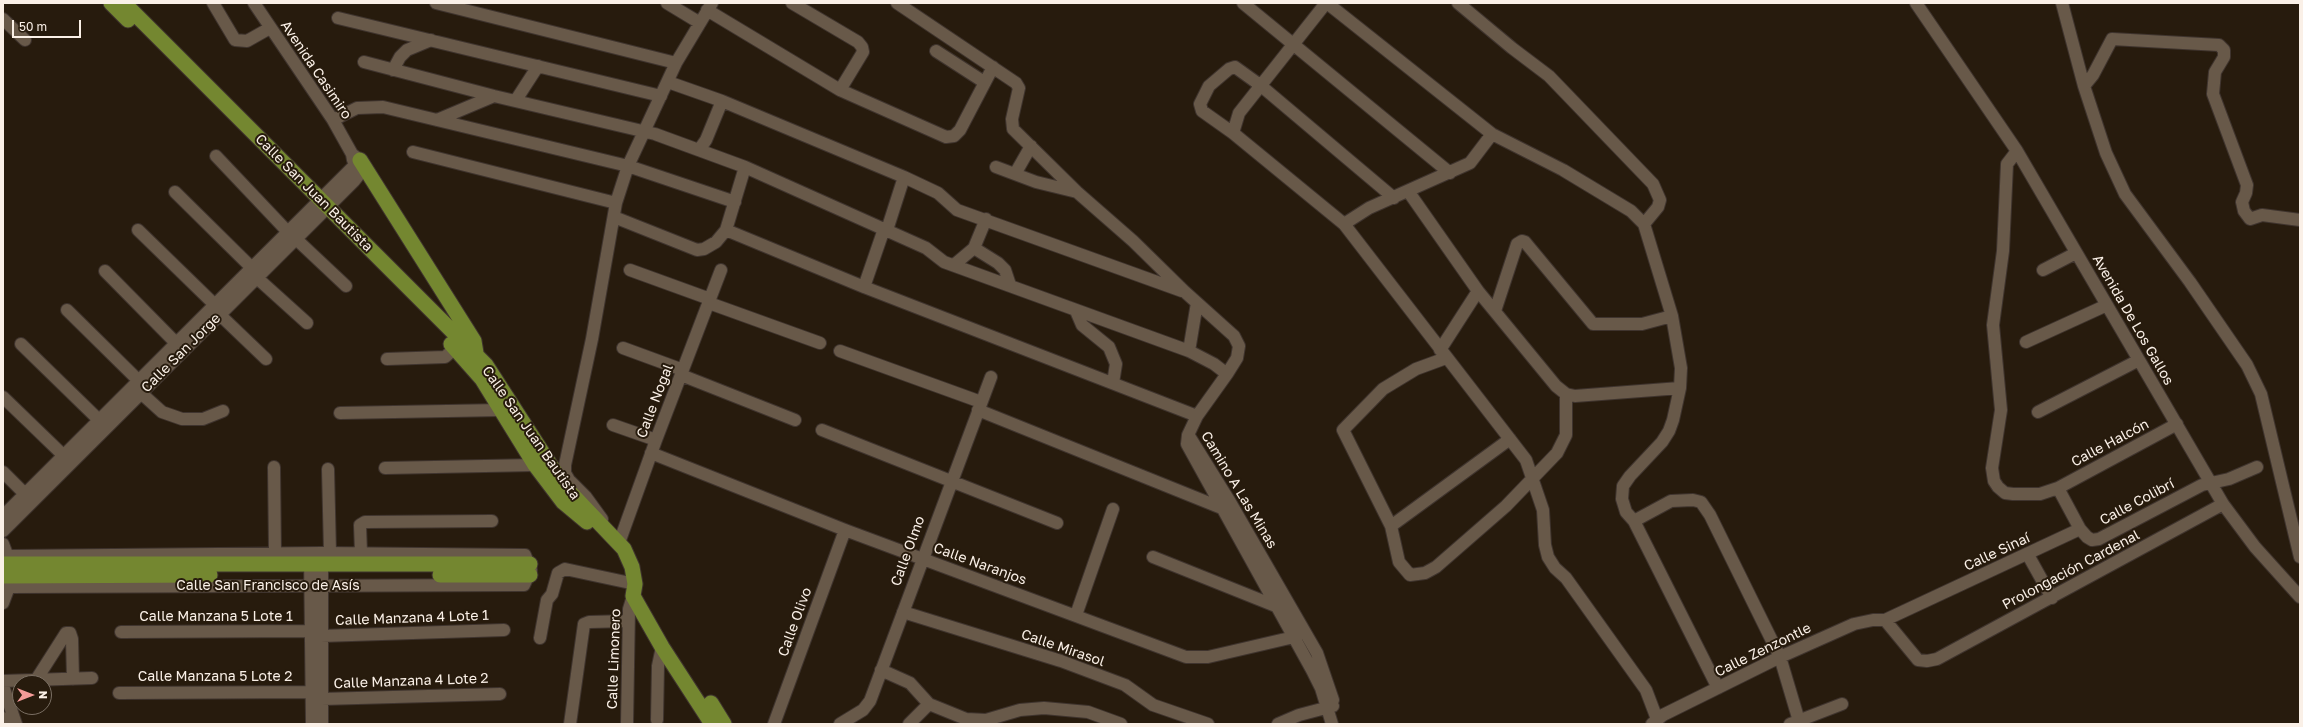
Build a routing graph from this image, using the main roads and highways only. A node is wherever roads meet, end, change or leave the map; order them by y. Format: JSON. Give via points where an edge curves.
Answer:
{"nodes":[{"id":1,"x":111,"y":3,"type":"edge"},
{"id":2,"x":124,"y":3,"type":"edge"},
{"id":3,"x":320,"y":206,"type":"junction"},
{"id":4,"x":454,"y":340,"type":"junction"},
{"id":5,"x":473,"y":359,"type":"junction"},
{"id":6,"x":608,"y":533,"type":"junction"},
{"id":7,"x":530,"y":570,"type":"road end"},
{"id":8,"x":8,"y":571,"type":"edge"},
{"id":9,"x":634,"y":590,"type":"junction"},
{"id":10,"x":712,"y":724,"type":"edge"},
{"id":11,"x":724,"y":724,"type":"edge"}],
"edges":[{"from":1,"to":3,"type":"main road","name":"Calle San Juan Bautista"},
{"from":2,"to":3,"type":"main road","name":"Calle San Juan Bautista"},
{"from":3,"to":4,"type":"main road","name":"Calle San Juan Bautista"},
{"from":4,"to":5,"type":"main road","name":"Calle San Juan Bautista"},
{"from":4,"to":5,"type":"main road","via":[[450,321],[358,164],[474,341]]},
{"from":5,"to":6,"type":"main road","name":"Calle San Juan Bautista","via":[[494,376],[564,486]]},
{"from":5,"to":6,"type":"main road","name":"Calle San Juan Bautista","via":[[535,465],[563,502],[583,520]]},
{"from":6,"to":9,"type":"main road","via":[[619,543],[628,557]]},
{"from":7,"to":8,"type":"main road","name":"Calle San Francisco de Asís","via":[[318,568]]},
{"from":9,"to":10,"type":"main road","via":[[662,646]]},
{"from":9,"to":11,"type":"main road","via":[[642,590],[667,636]]}]}
